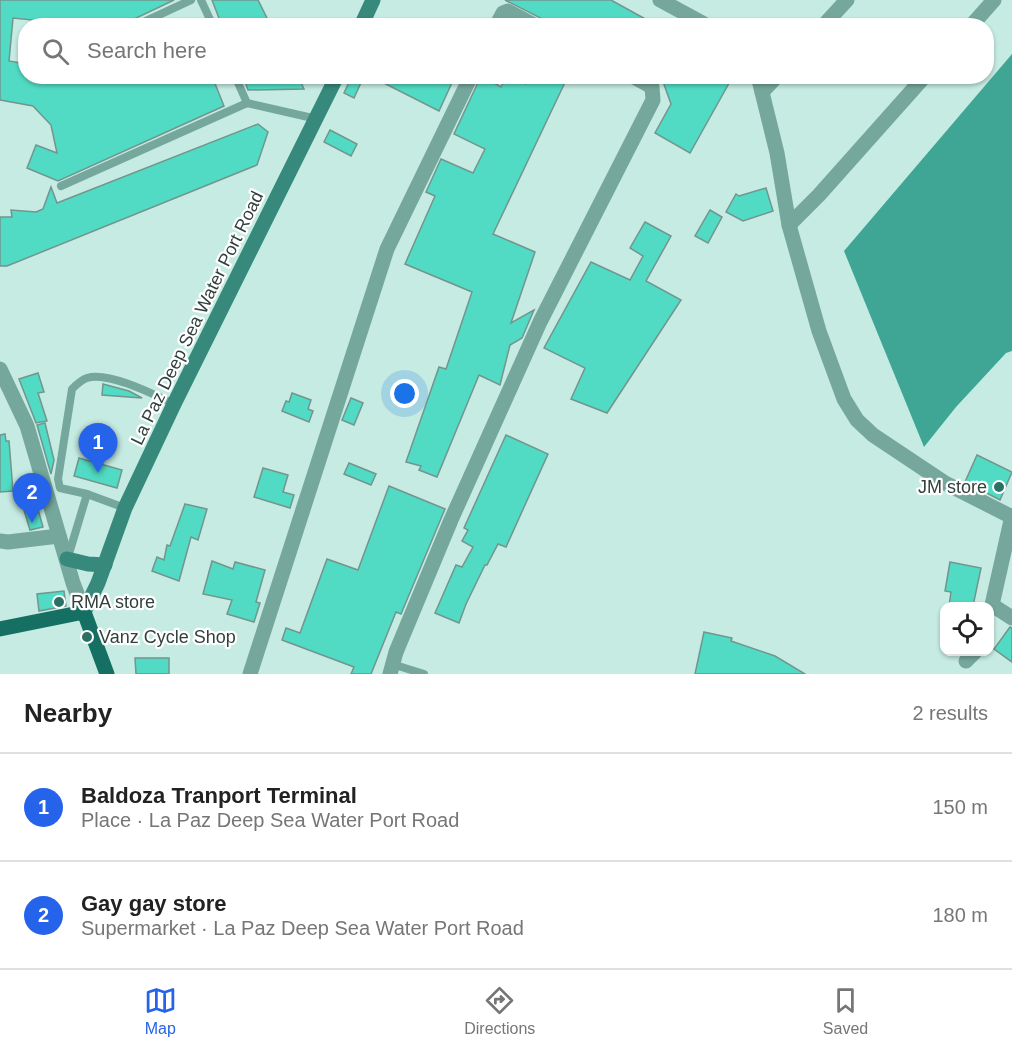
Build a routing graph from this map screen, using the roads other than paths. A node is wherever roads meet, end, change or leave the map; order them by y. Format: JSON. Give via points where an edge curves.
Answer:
{"nodes":[{"id":1,"x":191,"y":0,"type":"edge"},
{"id":2,"x":201,"y":0,"type":"edge"},
{"id":3,"x":374,"y":0,"type":"edge"},
{"id":4,"x":660,"y":0,"type":"edge"},
{"id":5,"x":847,"y":0,"type":"edge"},
{"id":6,"x":994,"y":0,"type":"edge"},
{"id":7,"x":152,"y":18,"type":"edge"},
{"id":8,"x":209,"y":18,"type":"edge"},
{"id":9,"x":365,"y":18,"type":"edge"},
{"id":10,"x":500,"y":18,"type":"edge"},
{"id":11,"x":521,"y":18,"type":"edge"},
{"id":12,"x":693,"y":18,"type":"edge"},
{"id":13,"x":830,"y":18,"type":"edge"},
{"id":14,"x":978,"y":18,"type":"edge"},
{"id":15,"x":239,"y":84,"type":"edge"},
{"id":16,"x":333,"y":84,"type":"edge"},
{"id":17,"x":467,"y":84,"type":"edge"},
{"id":18,"x":647,"y":84,"type":"edge"},
{"id":19,"x":760,"y":84,"type":"edge"},
{"id":20,"x":770,"y":84,"type":"edge"},
{"id":21,"x":918,"y":84,"type":"edge"},
{"id":22,"x":762,"y":92,"type":"junction"},
{"id":23,"x":247,"y":103,"type":"junction"},
{"id":24,"x":317,"y":119,"type":"junction"},
{"id":25,"x":61,"y":186,"type":"dead end"},
{"id":26,"x":789,"y":225,"type":"junction"},
{"id":27,"x":0,"y":369,"type":"edge"},
{"id":28,"x":174,"y":404,"type":"junction"},
{"id":29,"x":87,"y":494,"type":"junction"},
{"id":30,"x":125,"y":508,"type":"junction"},
{"id":31,"x":1012,"y":517,"type":"edge"},
{"id":32,"x":59,"y":536,"type":"junction"},
{"id":33,"x":0,"y":541,"type":"edge"},
{"id":34,"x":67,"y":559,"type":"junction"},
{"id":35,"x":105,"y":565,"type":"junction"},
{"id":36,"x":993,"y":602,"type":"edge"},
{"id":37,"x":994,"y":611,"type":"edge"},
{"id":38,"x":84,"y":612,"type":"junction"},
{"id":39,"x":1012,"y":618,"type":"edge"},
{"id":40,"x":0,"y":629,"type":"edge"},
{"id":41,"x":391,"y":669,"type":"edge"},
{"id":42,"x":107,"y":674,"type":"edge"},
{"id":43,"x":250,"y":674,"type":"edge"},
{"id":44,"x":424,"y":674,"type":"edge"}],
"edges":[{"from":1,"to":7,"type":"lane"},
{"from":2,"to":8,"type":"lane"},
{"from":3,"to":9,"type":"main road"},
{"from":4,"to":12,"type":"street"},
{"from":5,"to":13,"type":"street"},
{"from":6,"to":14,"type":"street"},
{"from":10,"to":11,"type":"street","via":[[508,11]]},
{"from":15,"to":23,"type":"lane"},
{"from":16,"to":24,"type":"main road","name":"La Paz Deep Sea Water Port Road"},
{"from":17,"to":43,"type":"street","via":[[387,249]]},
{"from":18,"to":41,"type":"street","via":[[652,87],[653,100],[540,322],[451,520]]},
{"from":19,"to":22,"type":"street"},
{"from":20,"to":22,"type":"street"},
{"from":21,"to":26,"type":"street"},
{"from":22,"to":26,"type":"street"},
{"from":23,"to":24,"type":"lane"},
{"from":23,"to":25,"type":"lane"},
{"from":24,"to":28,"type":"main road","name":"La Paz Deep Sea Water Port Road"},
{"from":26,"to":31,"type":"street","via":[[819,331],[844,399],[857,420],[945,483]]},
{"from":27,"to":32,"type":"street","via":[[27,426]]},
{"from":28,"to":29,"type":"lane","via":[[111,379],[88,378],[72,389],[58,479],[60,488]]},
{"from":28,"to":30,"type":"main road","name":"La Paz Deep Sea Water Port Road"},
{"from":29,"to":30,"type":"lane"},
{"from":29,"to":34,"type":"lane"},
{"from":30,"to":35,"type":"main road","name":"La Paz Deep Sea Water Port Road"},
{"from":31,"to":36,"type":"street"},
{"from":32,"to":33,"type":"street"},
{"from":32,"to":34,"type":"street"},
{"from":34,"to":35,"type":"main road"},
{"from":34,"to":38,"type":"street"},
{"from":35,"to":38,"type":"main road","name":"La Paz Deep Sea Water Port Road"},
{"from":37,"to":39,"type":"street"},
{"from":38,"to":40,"type":"main road"},
{"from":38,"to":42,"type":"main road"},
{"from":41,"to":44,"type":"lane"}]}
